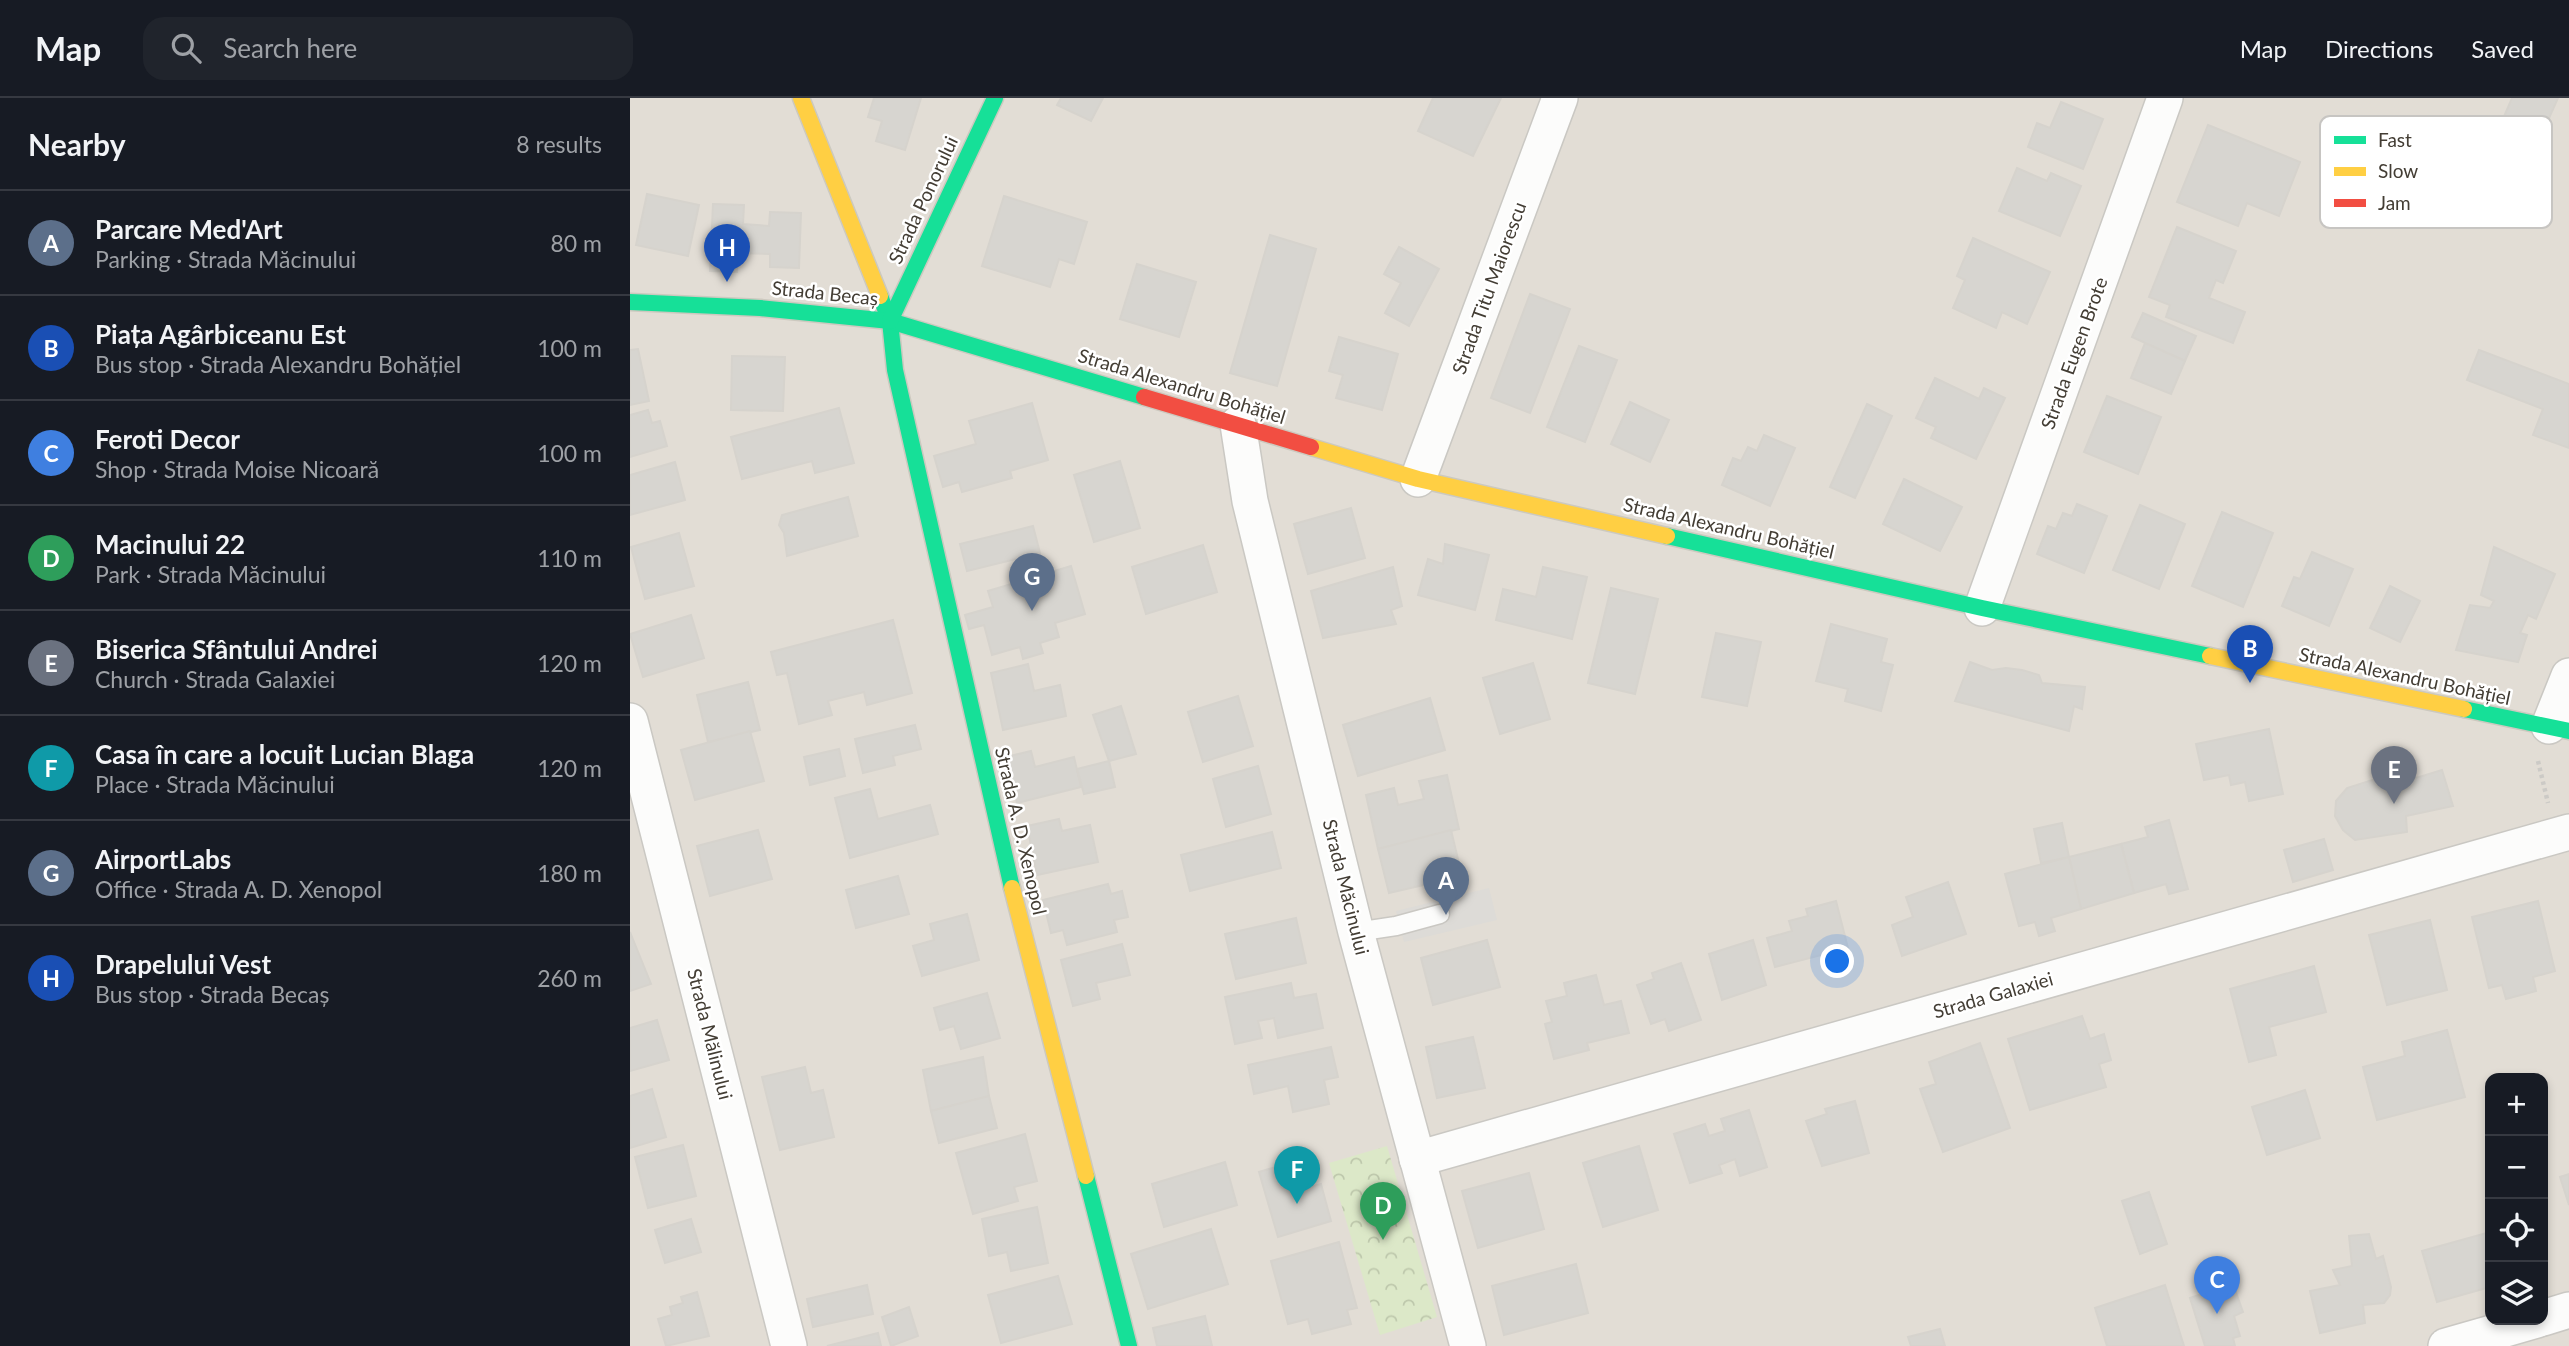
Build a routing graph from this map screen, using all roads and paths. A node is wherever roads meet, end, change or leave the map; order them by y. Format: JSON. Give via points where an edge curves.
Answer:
{"nodes":[{"id":1,"x":801,"y":98,"type":"edge"},
{"id":2,"x":995,"y":98,"type":"edge"},
{"id":3,"x":1560,"y":98,"type":"edge"},
{"id":4,"x":2165,"y":98,"type":"edge"},
{"id":5,"x":630,"y":302,"type":"edge"},
{"id":6,"x":890,"y":321,"type":"junction"},
{"id":7,"x":1238,"y":424,"type":"junction"},
{"id":8,"x":1418,"y":479,"type":"junction"},
{"id":9,"x":1982,"y":608,"type":"junction"},
{"id":10,"x":2569,"y":676,"type":"edge"},
{"id":11,"x":630,"y":721,"type":"edge"},
{"id":12,"x":2549,"y":726,"type":"edge"},
{"id":13,"x":2563,"y":834,"type":"edge"},
{"id":14,"x":1440,"y":914,"type":"dead end"},
{"id":15,"x":1356,"y":932,"type":"junction"},
{"id":16,"x":1417,"y":1159,"type":"junction"},
{"id":17,"x":2569,"y":1310,"type":"edge"},
{"id":18,"x":2548,"y":1316,"type":"edge"},
{"id":19,"x":2520,"y":1325,"type":"edge"},
{"id":20,"x":1457,"y":1344,"type":"edge"},
{"id":21,"x":789,"y":1346,"type":"edge"},
{"id":22,"x":1129,"y":1346,"type":"edge"},
{"id":23,"x":2446,"y":1346,"type":"edge"}],
"edges":[{"from":1,"to":6,"type":"main road","name":"Strada A. D. Xenopol"},
{"from":2,"to":6,"type":"main road","name":"Strada Ponorului"},
{"from":3,"to":8,"type":"street","name":"Strada Titu Maiorescu"},
{"from":4,"to":9,"type":"street","name":"Strada Eugen Brote"},
{"from":5,"to":6,"type":"main road","name":"Strada Becaș","via":[[741,305]]},
{"from":6,"to":7,"type":"main road","name":"Strada Alexandru Bohățiel"},
{"from":6,"to":22,"type":"main road","name":"Strada A. D. Xenopol","via":[[895,370],[1005,859]]},
{"from":7,"to":8,"type":"main road","name":"Strada Alexandru Bohățiel"},
{"from":7,"to":15,"type":"street","name":"Strada Măcinului","via":[[1250,501]]},
{"from":8,"to":9,"type":"main road","name":"Strada Alexandru Bohățiel"},
{"from":9,"to":12,"type":"main road","name":"Strada Alexandru Bohățiel"},
{"from":10,"to":12,"type":"street"},
{"from":11,"to":21,"type":"street","name":"Strada Mălinului"},
{"from":12,"to":13,"type":"path"},
{"from":13,"to":16,"type":"street","name":"Strada Galaxiei"},
{"from":14,"to":15,"type":"lane"},
{"from":15,"to":16,"type":"street","name":"Strada Măcinului"},
{"from":16,"to":20,"type":"street","name":"Strada Măcinului"},
{"from":17,"to":18,"type":"street"},
{"from":19,"to":23,"type":"street"}]}
